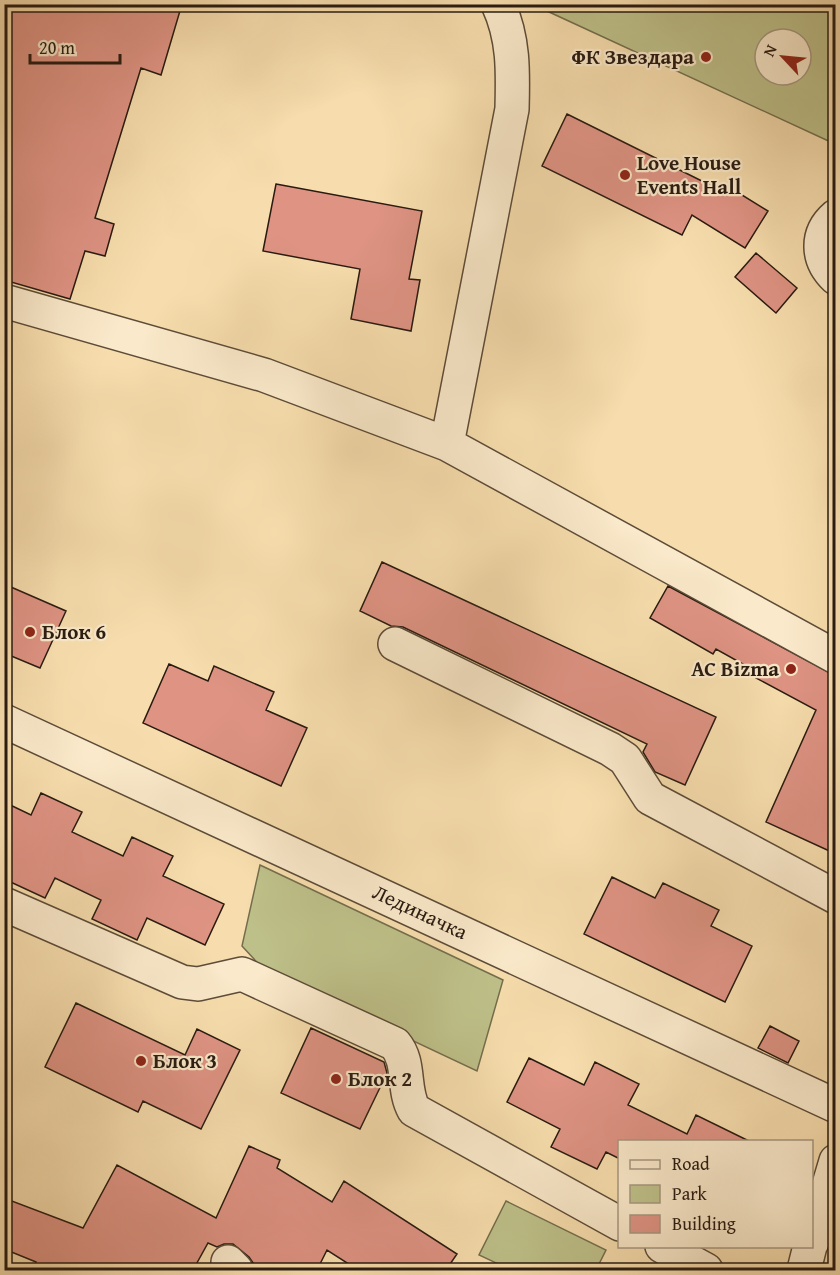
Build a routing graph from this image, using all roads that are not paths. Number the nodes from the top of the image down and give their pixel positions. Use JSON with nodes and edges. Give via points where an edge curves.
{"nodes":[{"id":1,"x":498,"y":4,"type":"edge"},
{"id":2,"x":836,"y":216,"type":"edge"},
{"id":3,"x":836,"y":278,"type":"edge"},
{"id":4,"x":4,"y":301,"type":"edge"},
{"id":5,"x":447,"y":444,"type":"junction"},
{"id":6,"x":395,"y":644,"type":"dead end"},
{"id":7,"x":836,"y":657,"type":"edge"},
{"id":8,"x":4,"y":721,"type":"edge"},
{"id":9,"x":836,"y":897,"type":"edge"},
{"id":10,"x":4,"y":904,"type":"edge"},
{"id":11,"x":836,"y":1106,"type":"edge"},
{"id":12,"x":836,"y":1161,"type":"edge"},
{"id":13,"x":618,"y":1223,"type":"edge"},
{"id":14,"x":818,"y":1238,"type":"edge"},
{"id":15,"x":666,"y":1248,"type":"edge"},
{"id":16,"x":706,"y":1270,"type":"edge"},
{"id":17,"x":804,"y":1270,"type":"edge"}],
"edges":[{"from":1,"to":5,"type":"street","via":[[508,26],[512,55],[512,109]]},
{"from":2,"to":3,"type":"street","via":[[825,227],[820,249],[824,266]]},
{"from":4,"to":5,"type":"street","via":[[264,375]]},
{"from":5,"to":7,"type":"street"},
{"from":6,"to":9,"type":"street","via":[[610,749],[625,759],[650,798]]},
{"from":8,"to":11,"type":"street","name":"Лединачка"},
{"from":10,"to":13,"type":"street","via":[[182,982],[198,984],[242,974],[395,1044],[405,1062],[409,1101],[414,1110]]},
{"from":12,"to":14,"type":"street"},
{"from":14,"to":17,"type":"street"},
{"from":15,"to":16,"type":"street"}]}
